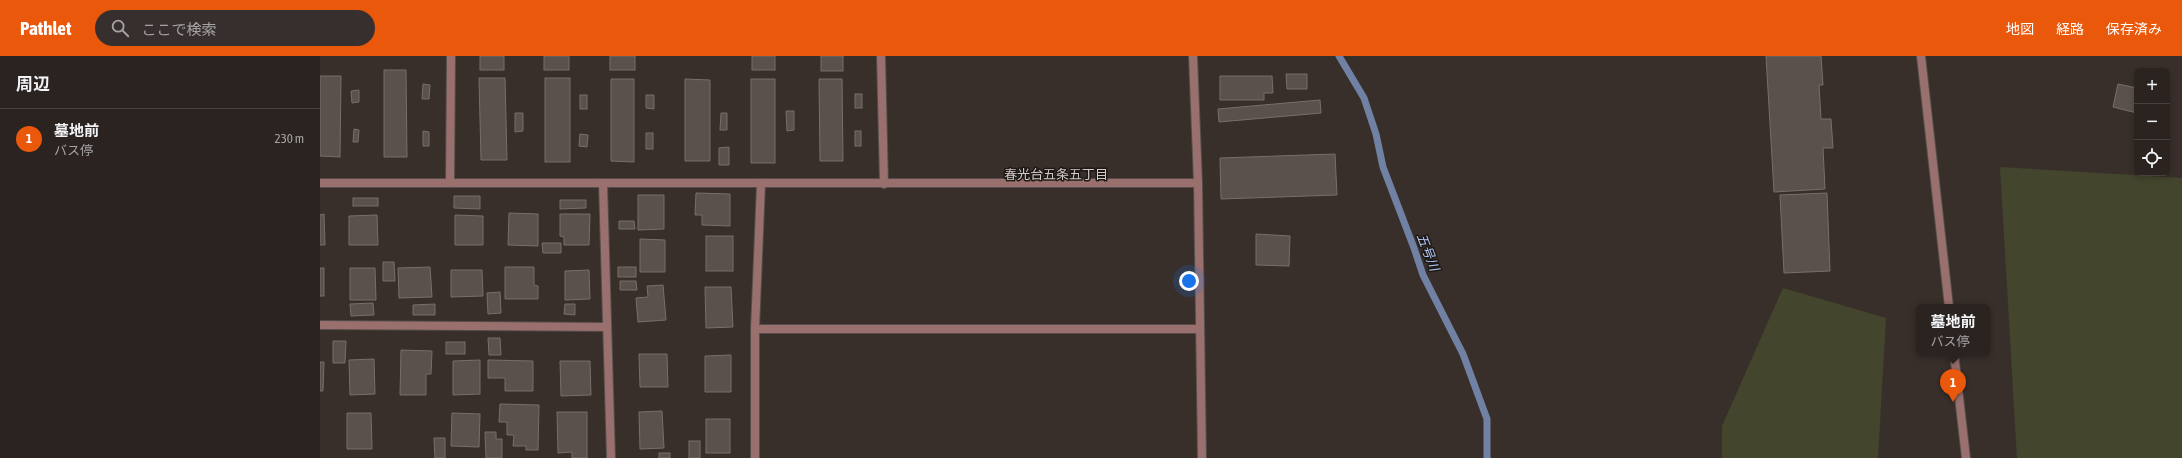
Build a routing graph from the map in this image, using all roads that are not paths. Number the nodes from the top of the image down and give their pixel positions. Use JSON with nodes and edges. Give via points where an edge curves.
{"nodes":[{"id":1,"x":451,"y":56,"type":"edge"},
{"id":2,"x":881,"y":56,"type":"edge"},
{"id":3,"x":1193,"y":56,"type":"edge"},
{"id":4,"x":1921,"y":56,"type":"edge"},
{"id":5,"x":320,"y":183,"type":"edge"},
{"id":6,"x":450,"y":183,"type":"junction"},
{"id":7,"x":603,"y":183,"type":"junction"},
{"id":8,"x":1198,"y":183,"type":"junction"},
{"id":9,"x":761,"y":184,"type":"junction"},
{"id":10,"x":884,"y":184,"type":"junction"},
{"id":11,"x":1949,"y":304,"type":"edge"},
{"id":12,"x":320,"y":326,"type":"edge"},
{"id":13,"x":607,"y":327,"type":"junction"},
{"id":14,"x":756,"y":329,"type":"junction"},
{"id":15,"x":1200,"y":329,"type":"junction"},
{"id":16,"x":1954,"y":356,"type":"edge"},
{"id":17,"x":611,"y":458,"type":"edge"},
{"id":18,"x":755,"y":458,"type":"edge"},
{"id":19,"x":1202,"y":458,"type":"edge"},
{"id":20,"x":1966,"y":458,"type":"edge"}],
"edges":[{"from":1,"to":6,"type":"street"},
{"from":2,"to":10,"type":"street"},
{"from":3,"to":8,"type":"street"},
{"from":4,"to":11,"type":"street"},
{"from":5,"to":6,"type":"street"},
{"from":6,"to":7,"type":"street"},
{"from":7,"to":9,"type":"street"},
{"from":7,"to":13,"type":"street"},
{"from":8,"to":10,"type":"street"},
{"from":8,"to":15,"type":"street"},
{"from":9,"to":10,"type":"street"},
{"from":9,"to":14,"type":"street"},
{"from":12,"to":13,"type":"street"},
{"from":13,"to":17,"type":"street"},
{"from":14,"to":15,"type":"street"},
{"from":14,"to":18,"type":"street"},
{"from":15,"to":19,"type":"street"},
{"from":16,"to":20,"type":"street"}]}
